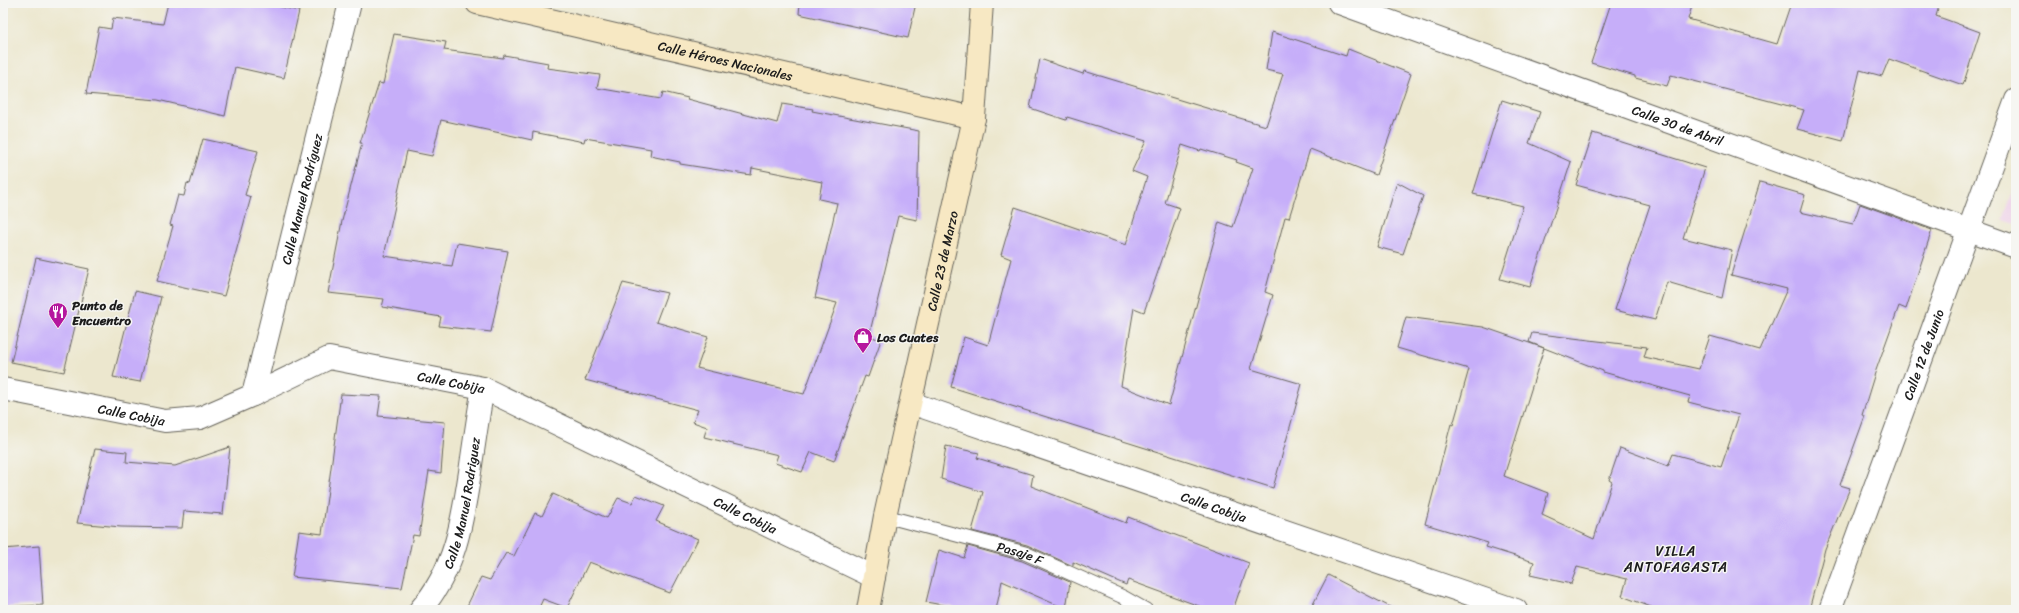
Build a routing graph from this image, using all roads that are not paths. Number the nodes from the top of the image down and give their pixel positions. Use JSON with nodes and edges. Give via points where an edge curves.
{"nodes":[{"id":1,"x":350,"y":3,"type":"edge"},
{"id":2,"x":477,"y":3,"type":"edge"},
{"id":3,"x":982,"y":3,"type":"edge"},
{"id":4,"x":1339,"y":3,"type":"edge"},
{"id":5,"x":2016,"y":100,"type":"edge"},
{"id":6,"x":974,"y":118,"type":"junction"},
{"id":7,"x":1968,"y":231,"type":"junction"},
{"id":8,"x":2016,"y":247,"type":"edge"},
{"id":9,"x":483,"y":388,"type":"junction"},
{"id":10,"x":3,"y":389,"type":"edge"},
{"id":11,"x":253,"y":395,"type":"junction"},
{"id":12,"x":911,"y":403,"type":"junction"},
{"id":13,"x":885,"y":516,"type":"junction"},
{"id":14,"x":874,"y":576,"type":"junction"},
{"id":15,"x":420,"y":610,"type":"edge"},
{"id":16,"x":868,"y":610,"type":"edge"},
{"id":17,"x":1146,"y":610,"type":"edge"},
{"id":18,"x":1516,"y":610,"type":"edge"},
{"id":19,"x":1830,"y":610,"type":"edge"}],
"edges":[{"from":1,"to":11,"type":"street","name":"Calle Manuel Rodríguez"},
{"from":2,"to":6,"type":"street","name":"Calle Héroes Nacionales"},
{"from":3,"to":6,"type":"street","name":"Calle 23 de Marzo"},
{"from":4,"to":7,"type":"street","name":"Calle 30 de Abril"},
{"from":5,"to":7,"type":"street","name":"Calle 12 de Junio"},
{"from":6,"to":12,"type":"street","name":"Calle 23 de Marzo"},
{"from":7,"to":8,"type":"street","name":"Calle 30 de Abril"},
{"from":7,"to":19,"type":"street","name":"Calle 12 de Junio"},
{"from":9,"to":11,"type":"street","name":"Calle Cobija","via":[[329,358]]},
{"from":9,"to":14,"type":"street","name":"Calle Cobija"},
{"from":9,"to":15,"type":"street","name":"Calle Manuel Rodriguez","via":[[461,528],[447,570]]},
{"from":10,"to":11,"type":"street","name":"Calle Cobija","via":[[165,421],[200,418]]},
{"from":12,"to":13,"type":"street","name":"Calle 23 de Marzo"},
{"from":12,"to":18,"type":"street","name":"Calle Cobija"},
{"from":13,"to":14,"type":"street","name":"Calle 23 de Marzo"},
{"from":13,"to":17,"type":"lane","name":"Pasaje F","via":[[1025,553]]},
{"from":14,"to":16,"type":"street","name":"Calle 23 de Marzo"}]}
